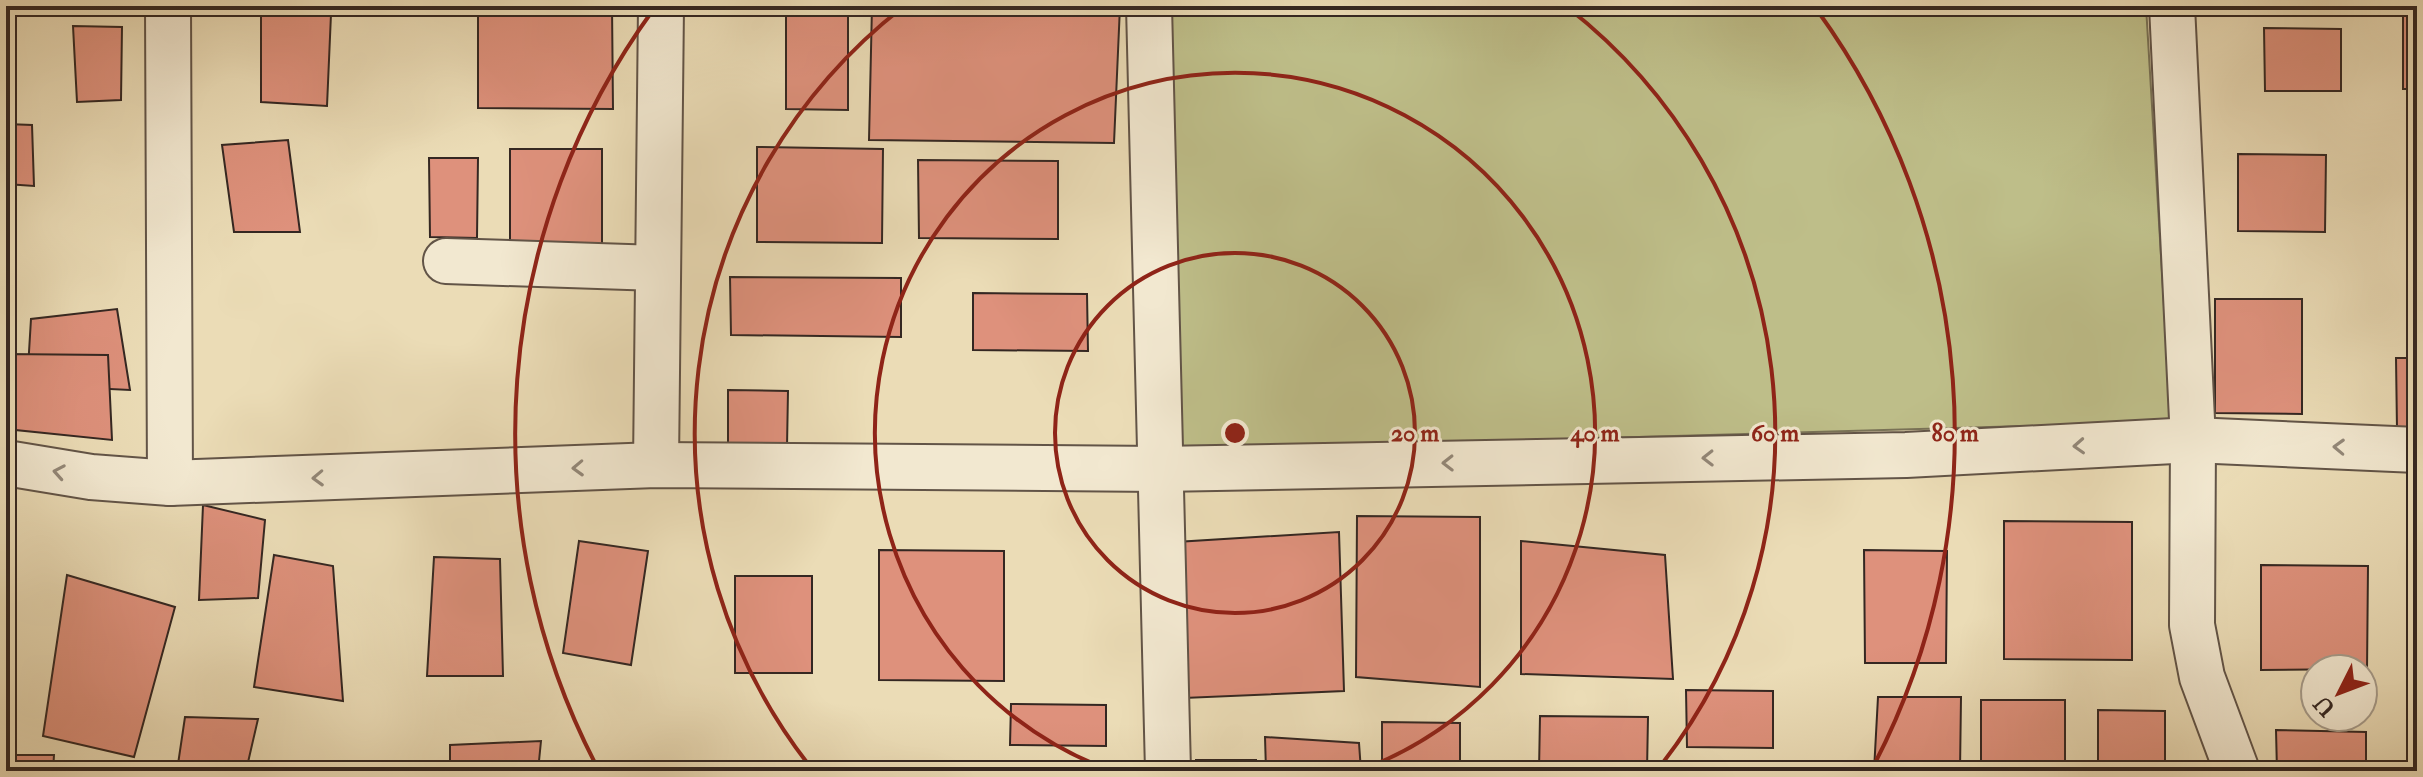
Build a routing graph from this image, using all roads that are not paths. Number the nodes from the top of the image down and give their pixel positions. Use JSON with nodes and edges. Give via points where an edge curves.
{"nodes":[{"id":1,"x":168,"y":6,"type":"edge"},
{"id":2,"x":661,"y":6,"type":"edge"},
{"id":3,"x":1149,"y":6,"type":"edge"},
{"id":4,"x":2172,"y":6,"type":"edge"},
{"id":5,"x":446,"y":261,"type":"dead end"},
{"id":6,"x":658,"y":268,"type":"junction"},
{"id":7,"x":2193,"y":440,"type":"junction"},
{"id":8,"x":2417,"y":450,"type":"edge"},
{"id":9,"x":6,"y":463,"type":"edge"},
{"id":10,"x":656,"y":465,"type":"junction"},
{"id":11,"x":1160,"y":469,"type":"junction"},
{"id":12,"x":170,"y":483,"type":"junction"},
{"id":13,"x":1168,"y":771,"type":"edge"},
{"id":14,"x":2237,"y":771,"type":"edge"}],
"edges":[{"from":1,"to":12,"type":"street"},
{"from":2,"to":6,"type":"street"},
{"from":3,"to":11,"type":"street"},
{"from":4,"to":7,"type":"street"},
{"from":5,"to":6,"type":"street"},
{"from":6,"to":10,"type":"street"},
{"from":8,"to":7,"type":"street","one_way":true},
{"from":7,"to":11,"type":"street","one_way":true,"via":[[1906,455]]},
{"from":7,"to":14,"type":"street","via":[[2192,625],[2202,677]]},
{"from":12,"to":9,"type":"street","one_way":true},
{"from":10,"to":11,"type":"street"},
{"from":10,"to":12,"type":"street","one_way":true},
{"from":11,"to":13,"type":"street"}]}
